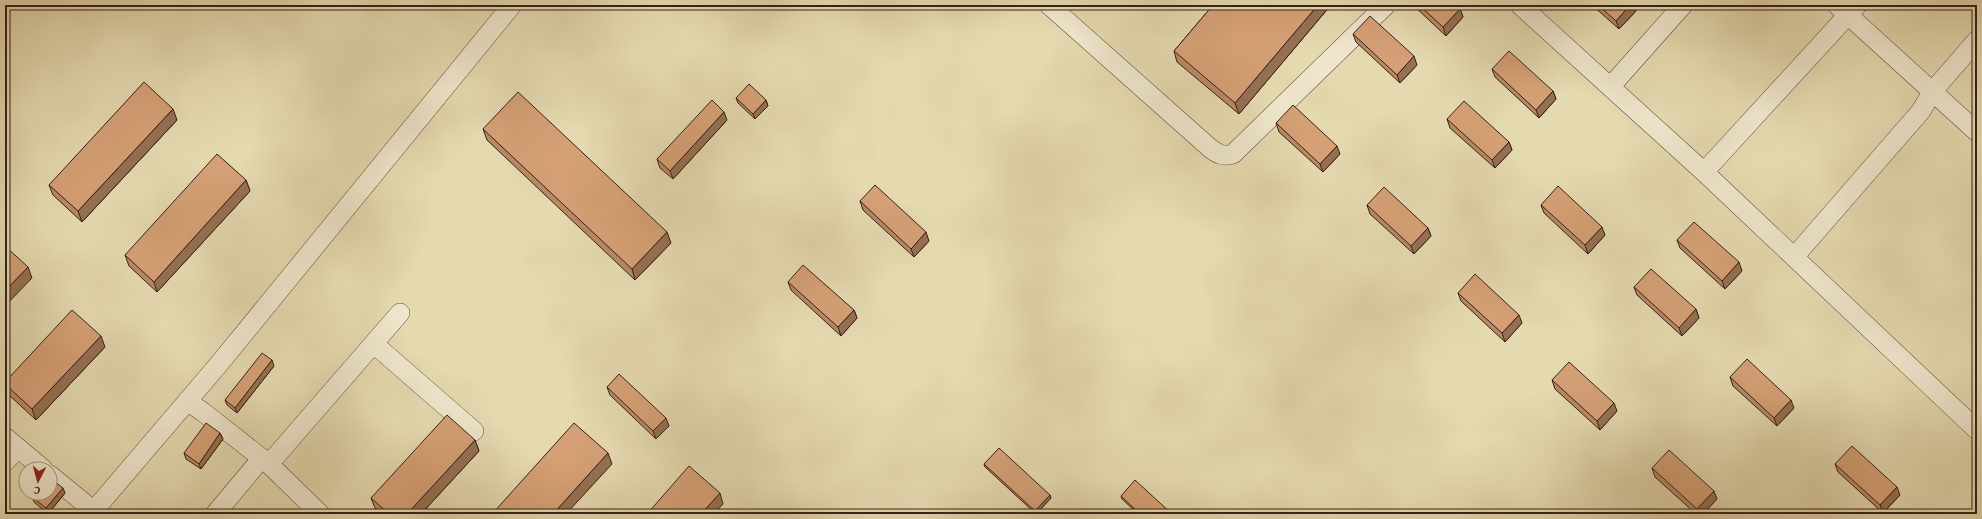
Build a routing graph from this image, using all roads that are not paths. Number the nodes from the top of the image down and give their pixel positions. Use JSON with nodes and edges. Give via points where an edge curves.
{"nodes":[{"id":1,"x":512,"y":5,"type":"edge"},
{"id":2,"x":1049,"y":5,"type":"edge"},
{"id":3,"x":1386,"y":5,"type":"edge"},
{"id":4,"x":1520,"y":5,"type":"edge"},
{"id":5,"x":1683,"y":5,"type":"edge"},
{"id":6,"x":1847,"y":8,"type":"edge"},
{"id":7,"x":1977,"y":40,"type":"edge"},
{"id":8,"x":1610,"y":87,"type":"junction"},
{"id":9,"x":1932,"y":92,"type":"junction"},
{"id":10,"x":1977,"y":132,"type":"edge"},
{"id":11,"x":1704,"y":172,"type":"junction"},
{"id":12,"x":1794,"y":257,"type":"junction"},
{"id":13,"x":400,"y":313,"type":"dead end"},
{"id":14,"x":374,"y":344,"type":"junction"},
{"id":15,"x":187,"y":401,"type":"junction"},
{"id":16,"x":1977,"y":430,"type":"edge"},
{"id":17,"x":474,"y":431,"type":"dead end"},
{"id":18,"x":9,"y":449,"type":"edge"},
{"id":19,"x":29,"y":461,"type":"edge"},
{"id":20,"x":265,"y":461,"type":"junction"},
{"id":21,"x":58,"y":481,"type":"edge"},
{"id":22,"x":92,"y":512,"type":"edge"},
{"id":23,"x":215,"y":514,"type":"edge"},
{"id":24,"x":320,"y":514,"type":"edge"}],
"edges":[{"from":1,"to":15,"type":"street"},
{"from":2,"to":3,"type":"street","via":[[1211,149],[1227,156],[1233,154]]},
{"from":4,"to":8,"type":"street"},
{"from":5,"to":8,"type":"street"},
{"from":6,"to":9,"type":"street"},
{"from":6,"to":11,"type":"street"},
{"from":7,"to":9,"type":"street"},
{"from":8,"to":11,"type":"street"},
{"from":9,"to":10,"type":"street"},
{"from":9,"to":12,"type":"street","via":[[1921,110]]},
{"from":11,"to":12,"type":"street"},
{"from":12,"to":16,"type":"street"},
{"from":13,"to":14,"type":"street"},
{"from":14,"to":17,"type":"street"},
{"from":14,"to":20,"type":"street"},
{"from":15,"to":20,"type":"street"},
{"from":15,"to":22,"type":"street"},
{"from":18,"to":19,"type":"street"},
{"from":20,"to":23,"type":"street"},
{"from":20,"to":24,"type":"street"},
{"from":21,"to":22,"type":"street"}]}
